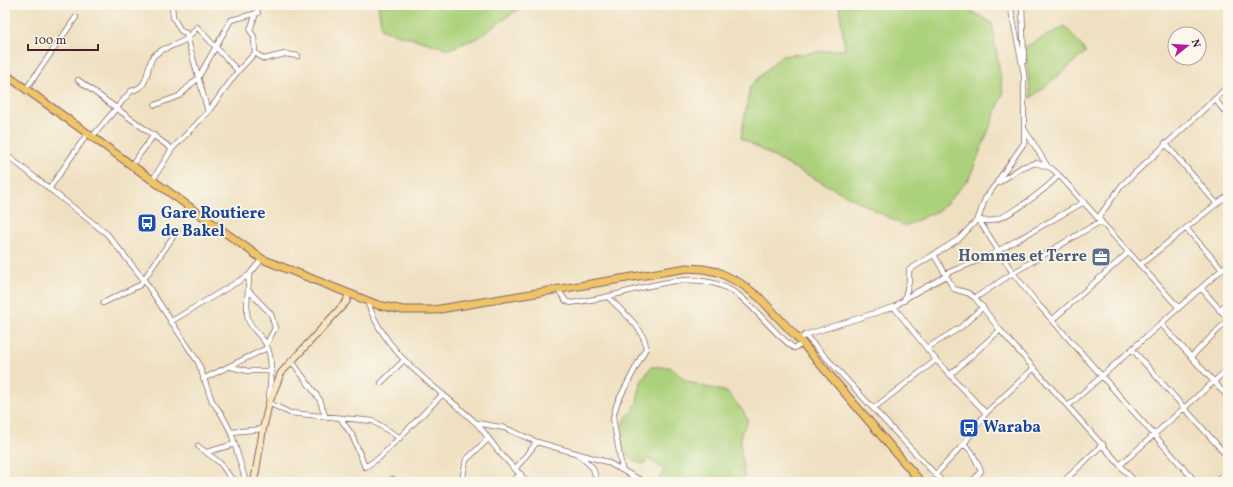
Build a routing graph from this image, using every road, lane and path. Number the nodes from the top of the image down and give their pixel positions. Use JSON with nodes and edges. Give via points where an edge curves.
{"nodes":[{"id":1,"x":172,"y":5,"type":"edge"},
{"id":2,"x":259,"y":5,"type":"edge"},
{"id":3,"x":1010,"y":5,"type":"edge"},
{"id":4,"x":1022,"y":5,"type":"edge"},
{"id":5,"x":258,"y":12,"type":"junction"},
{"id":6,"x":76,"y":17,"type":"dead end"},
{"id":7,"x":187,"y":39,"type":"junction"},
{"id":8,"x":216,"y":48,"type":"junction"},
{"id":9,"x":255,"y":53,"type":"junction"},
{"id":10,"x":298,"y":56,"type":"dead end"},
{"id":11,"x":238,"y":71,"type":"junction"},
{"id":12,"x":5,"y":74,"type":"edge"},
{"id":13,"x":1024,"y":74,"type":"junction"},
{"id":14,"x":198,"y":78,"type":"junction"},
{"id":15,"x":78,"y":80,"type":"dead end"},
{"id":16,"x":1228,"y":86,"type":"edge"},
{"id":17,"x":26,"y":89,"type":"junction"},
{"id":18,"x":1214,"y":99,"type":"junction"},
{"id":19,"x":154,"y":105,"type":"dead end"},
{"id":20,"x":117,"y":108,"type":"junction"},
{"id":21,"x":208,"y":112,"type":"junction"},
{"id":22,"x":1228,"y":116,"type":"edge"},
{"id":23,"x":1024,"y":128,"type":"junction"},
{"id":24,"x":90,"y":135,"type":"junction"},
{"id":25,"x":154,"y":135,"type":"junction"},
{"id":26,"x":1166,"y":143,"type":"junction"},
{"id":27,"x":172,"y":149,"type":"junction"},
{"id":28,"x":9,"y":157,"type":"dead end"},
{"id":29,"x":132,"y":166,"type":"junction"},
{"id":30,"x":1048,"y":167,"type":"junction"},
{"id":31,"x":1060,"y":175,"type":"junction"},
{"id":32,"x":152,"y":180,"type":"junction"},
{"id":33,"x":995,"y":185,"type":"junction"},
{"id":34,"x":49,"y":189,"type":"junction"},
{"id":35,"x":1228,"y":195,"type":"edge"},
{"id":36,"x":1084,"y":202,"type":"junction"},
{"id":37,"x":1216,"y":204,"type":"junction"},
{"id":38,"x":978,"y":219,"type":"junction"},
{"id":39,"x":1099,"y":220,"type":"junction"},
{"id":40,"x":1186,"y":228,"type":"junction"},
{"id":41,"x":177,"y":231,"type":"dead end"},
{"id":42,"x":998,"y":251,"type":"junction"},
{"id":43,"x":1128,"y":253,"type":"junction"},
{"id":44,"x":934,"y":255,"type":"junction"},
{"id":45,"x":262,"y":259,"type":"junction"},
{"id":46,"x":1228,"y":264,"type":"edge"},
{"id":47,"x":1140,"y":265,"type":"junction"},
{"id":48,"x":1222,"y":269,"type":"junction"},
{"id":49,"x":1013,"y":273,"type":"junction"},
{"id":50,"x":249,"y":275,"type":"junction"},
{"id":51,"x":946,"y":275,"type":"junction"},
{"id":52,"x":144,"y":280,"type":"junction"},
{"id":53,"x":557,"y":288,"type":"junction"},
{"id":54,"x":1201,"y":288,"type":"junction"},
{"id":55,"x":249,"y":291,"type":"junction"},
{"id":56,"x":348,"y":293,"type":"junction"},
{"id":57,"x":608,"y":297,"type":"junction"},
{"id":58,"x":975,"y":298,"type":"junction"},
{"id":59,"x":367,"y":301,"type":"junction"},
{"id":60,"x":904,"y":301,"type":"junction"},
{"id":61,"x":1228,"y":302,"type":"edge"},
{"id":62,"x":103,"y":303,"type":"dead end"},
{"id":63,"x":894,"y":307,"type":"junction"},
{"id":64,"x":983,"y":307,"type":"junction"},
{"id":65,"x":1179,"y":308,"type":"junction"},
{"id":66,"x":1219,"y":310,"type":"junction"},
{"id":67,"x":1052,"y":320,"type":"junction"},
{"id":68,"x":1228,"y":320,"type":"edge"},
{"id":69,"x":170,"y":322,"type":"junction"},
{"id":70,"x":1161,"y":324,"type":"junction"},
{"id":71,"x":1000,"y":330,"type":"junction"},
{"id":72,"x":802,"y":340,"type":"junction"},
{"id":73,"x":266,"y":346,"type":"junction"},
{"id":74,"x":927,"y":348,"type":"junction"},
{"id":75,"x":1132,"y":348,"type":"junction"},
{"id":76,"x":1191,"y":357,"type":"junction"},
{"id":77,"x":291,"y":360,"type":"junction"},
{"id":78,"x":936,"y":360,"type":"junction"},
{"id":79,"x":403,"y":361,"type":"junction"},
{"id":80,"x":231,"y":367,"type":"junction"},
{"id":81,"x":1034,"y":368,"type":"junction"},
{"id":82,"x":1228,"y":368,"type":"edge"},
{"id":83,"x":272,"y":371,"type":"junction"},
{"id":84,"x":950,"y":375,"type":"junction"},
{"id":85,"x":1102,"y":376,"type":"junction"},
{"id":86,"x":203,"y":379,"type":"junction"},
{"id":87,"x":1213,"y":381,"type":"junction"},
{"id":88,"x":381,"y":383,"type":"dead end"},
{"id":89,"x":443,"y":394,"type":"junction"},
{"id":90,"x":1228,"y":397,"type":"edge"},
{"id":91,"x":270,"y":403,"type":"junction"},
{"id":92,"x":1068,"y":406,"type":"junction"},
{"id":93,"x":1184,"y":407,"type":"junction"},
{"id":94,"x":874,"y":408,"type":"junction"},
{"id":95,"x":986,"y":413,"type":"junction"},
{"id":96,"x":325,"y":416,"type":"junction"},
{"id":97,"x":340,"y":418,"type":"junction"},
{"id":98,"x":477,"y":423,"type":"junction"},
{"id":99,"x":263,"y":429,"type":"junction"},
{"id":100,"x":231,"y":432,"type":"junction"},
{"id":101,"x":1153,"y":434,"type":"junction"},
{"id":102,"x":400,"y":438,"type":"junction"},
{"id":103,"x":488,"y":439,"type":"junction"},
{"id":104,"x":537,"y":442,"type":"junction"},
{"id":105,"x":235,"y":444,"type":"junction"},
{"id":106,"x":964,"y":444,"type":"junction"},
{"id":107,"x":1102,"y":444,"type":"junction"},
{"id":108,"x":198,"y":446,"type":"dead end"},
{"id":109,"x":207,"y":452,"type":"junction"},
{"id":110,"x":577,"y":453,"type":"junction"},
{"id":111,"x":1228,"y":456,"type":"edge"},
{"id":112,"x":1120,"y":465,"type":"junction"},
{"id":113,"x":516,"y":468,"type":"junction"},
{"id":114,"x":622,"y":469,"type":"junction"},
{"id":115,"x":1228,"y":470,"type":"edge"},
{"id":116,"x":521,"y":474,"type":"junction"},
{"id":117,"x":935,"y":475,"type":"junction"},
{"id":118,"x":393,"y":479,"type":"dead end"},
{"id":119,"x":918,"y":481,"type":"edge"},
{"id":120,"x":240,"y":482,"type":"edge"},
{"id":121,"x":246,"y":482,"type":"edge"},
{"id":122,"x":254,"y":482,"type":"edge"},
{"id":123,"x":387,"y":482,"type":"edge"},
{"id":124,"x":466,"y":482,"type":"edge"},
{"id":125,"x":512,"y":482,"type":"edge"},
{"id":126,"x":527,"y":482,"type":"edge"},
{"id":127,"x":594,"y":482,"type":"edge"},
{"id":128,"x":644,"y":482,"type":"edge"},
{"id":129,"x":942,"y":482,"type":"edge"},
{"id":130,"x":972,"y":482,"type":"edge"},
{"id":131,"x":1063,"y":482,"type":"edge"},
{"id":132,"x":1135,"y":482,"type":"edge"},
{"id":133,"x":1196,"y":482,"type":"edge"},
{"id":134,"x":1215,"y":482,"type":"edge"}],
"edges":[{"from":1,"to":7,"type":"street","via":[[173,17],[181,31],[186,32]]},
{"from":2,"to":5,"type":"street"},
{"from":3,"to":13,"type":"street"},
{"from":4,"to":13,"type":"street"},
{"from":5,"to":8,"type":"street","via":[[231,20]]},
{"from":5,"to":9,"type":"street","via":[[250,30],[254,37]]},
{"from":6,"to":17,"type":"street"},
{"from":7,"to":8,"type":"street","via":[[196,27]]},
{"from":7,"to":14,"type":"street"},
{"from":7,"to":20,"type":"street","via":[[154,56],[147,69],[144,84],[139,89],[131,91]]},
{"from":8,"to":11,"type":"street"},
{"from":8,"to":14,"type":"street"},
{"from":9,"to":10,"type":"street","via":[[264,59],[285,54]]},
{"from":9,"to":11,"type":"street"},
{"from":11,"to":21,"type":"street"},
{"from":12,"to":17,"type":"main road"},
{"from":13,"to":23,"type":"street"},
{"from":14,"to":19,"type":"street","via":[[179,96]]},
{"from":14,"to":21,"type":"street"},
{"from":15,"to":20,"type":"street"},
{"from":16,"to":18,"type":"street"},
{"from":17,"to":24,"type":"main road"},
{"from":18,"to":22,"type":"street"},
{"from":18,"to":26,"type":"street"},
{"from":20,"to":24,"type":"street"},
{"from":20,"to":25,"type":"street"},
{"from":21,"to":27,"type":"street"},
{"from":23,"to":30,"type":"street"},
{"from":23,"to":33,"type":"street","via":[[1024,143]]},
{"from":24,"to":29,"type":"main road"},
{"from":24,"to":34,"type":"street"},
{"from":25,"to":27,"type":"street"},
{"from":25,"to":29,"type":"street"},
{"from":26,"to":37,"type":"street"},
{"from":26,"to":39,"type":"street","via":[[1122,185]]},
{"from":27,"to":32,"type":"street"},
{"from":28,"to":34,"type":"street"},
{"from":29,"to":32,"type":"main road"},
{"from":30,"to":31,"type":"street"},
{"from":30,"to":33,"type":"street","via":[[1036,163],[1022,167]]},
{"from":31,"to":36,"type":"street"},
{"from":31,"to":38,"type":"street","via":[[1042,192],[1020,207],[987,221]]},
{"from":32,"to":45,"type":"main road"},
{"from":33,"to":38,"type":"street","via":[[985,199]]},
{"from":34,"to":52,"type":"street","via":[[107,234]]},
{"from":35,"to":37,"type":"street"},
{"from":36,"to":39,"type":"street"},
{"from":36,"to":42,"type":"street"},
{"from":37,"to":40,"type":"street"},
{"from":38,"to":42,"type":"street"},
{"from":38,"to":44,"type":"street","via":[[959,239]]},
{"from":39,"to":43,"type":"street"},
{"from":39,"to":49,"type":"street"},
{"from":40,"to":47,"type":"street"},
{"from":40,"to":48,"type":"street"},
{"from":41,"to":52,"type":"street"},
{"from":42,"to":49,"type":"street"},
{"from":42,"to":51,"type":"street"},
{"from":43,"to":47,"type":"street"},
{"from":43,"to":67,"type":"street"},
{"from":44,"to":51,"type":"street"},
{"from":44,"to":60,"type":"street","via":[[909,270]]},
{"from":45,"to":50,"type":"street"},
{"from":45,"to":56,"type":"main road"},
{"from":46,"to":48,"type":"street"},
{"from":47,"to":65,"type":"street"},
{"from":48,"to":54,"type":"street"},
{"from":49,"to":58,"type":"street"},
{"from":49,"to":67,"type":"street"},
{"from":50,"to":55,"type":"street"},
{"from":50,"to":69,"type":"street"},
{"from":51,"to":58,"type":"street","via":[[954,289]]},
{"from":51,"to":60,"type":"street"},
{"from":52,"to":62,"type":"street","via":[[140,285]]},
{"from":52,"to":69,"type":"street"},
{"from":53,"to":57,"type":"street","via":[[566,301],[572,303]]},
{"from":53,"to":59,"type":"main road","via":[[434,310],[391,308]]},
{"from":53,"to":72,"type":"main road","via":[[662,271],[703,268],[730,277],[753,291]]},
{"from":54,"to":65,"type":"street"},
{"from":54,"to":66,"type":"street"},
{"from":55,"to":73,"type":"street","via":[[247,317]]},
{"from":55,"to":73,"type":"street","via":[[271,314],[275,328]]},
{"from":56,"to":59,"type":"main road"},
{"from":56,"to":77,"type":"street","via":[[347,301]]},
{"from":57,"to":72,"type":"street","via":[[657,284],[691,279],[714,283],[736,294],[794,348]]},
{"from":57,"to":114,"type":"street","via":[[640,332],[646,348],[617,404],[613,418]]},
{"from":58,"to":64,"type":"street"},
{"from":59,"to":79,"type":"street","via":[[374,320]]},
{"from":60,"to":63,"type":"street"},
{"from":61,"to":66,"type":"street"},
{"from":63,"to":72,"type":"street"},
{"from":63,"to":74,"type":"street"},
{"from":64,"to":71,"type":"street"},
{"from":64,"to":74,"type":"street","via":[[960,327]]},
{"from":65,"to":70,"type":"street"},
{"from":66,"to":68,"type":"street"},
{"from":67,"to":85,"type":"street"},
{"from":68,"to":76,"type":"street"},
{"from":69,"to":86,"type":"street","via":[[198,362]]},
{"from":70,"to":75,"type":"street"},
{"from":70,"to":76,"type":"street"},
{"from":71,"to":81,"type":"street"},
{"from":71,"to":84,"type":"street"},
{"from":72,"to":94,"type":"street"},
{"from":72,"to":119,"type":"main road"},
{"from":73,"to":80,"type":"street"},
{"from":73,"to":83,"type":"street"},
{"from":74,"to":78,"type":"street"},
{"from":75,"to":85,"type":"street"},
{"from":75,"to":93,"type":"street"},
{"from":76,"to":87,"type":"street"},
{"from":77,"to":91,"type":"street","via":[[281,373]]},
{"from":77,"to":96,"type":"street","via":[[320,400]]},
{"from":78,"to":84,"type":"street"},
{"from":78,"to":94,"type":"street"},
{"from":79,"to":88,"type":"street"},
{"from":79,"to":89,"type":"street"},
{"from":80,"to":83,"type":"street","via":[[236,370]]},
{"from":80,"to":86,"type":"street"},
{"from":81,"to":92,"type":"street"},
{"from":81,"to":95,"type":"street"},
{"from":82,"to":87,"type":"street"},
{"from":83,"to":91,"type":"street","via":[[269,385]]},
{"from":84,"to":95,"type":"street"},
{"from":85,"to":92,"type":"street"},
{"from":85,"to":101,"type":"street"},
{"from":86,"to":100,"type":"street","via":[[212,402]]},
{"from":87,"to":90,"type":"street"},
{"from":87,"to":93,"type":"street"},
{"from":89,"to":98,"type":"street"},
{"from":89,"to":102,"type":"street"},
{"from":91,"to":96,"type":"street","via":[[290,414]]},
{"from":91,"to":99,"type":"street"},
{"from":92,"to":107,"type":"street"},
{"from":93,"to":101,"type":"street"},
{"from":93,"to":111,"type":"street"},
{"from":94,"to":117,"type":"street"},
{"from":95,"to":106,"type":"street"},
{"from":96,"to":97,"type":"street"},
{"from":97,"to":102,"type":"street","via":[[373,421]]},
{"from":97,"to":102,"type":"street","via":[[352,435],[365,467],[379,458]]},
{"from":98,"to":103,"type":"street"},
{"from":98,"to":104,"type":"street","via":[[505,428]]},
{"from":99,"to":100,"type":"street"},
{"from":99,"to":122,"type":"street"},
{"from":100,"to":105,"type":"street"},
{"from":101,"to":112,"type":"street"},
{"from":101,"to":133,"type":"street"},
{"from":103,"to":113,"type":"street"},
{"from":103,"to":124,"type":"street","via":[[466,460],[463,476]]},
{"from":104,"to":110,"type":"street"},
{"from":104,"to":113,"type":"street"},
{"from":105,"to":109,"type":"street"},
{"from":105,"to":121,"type":"street"},
{"from":106,"to":117,"type":"street"},
{"from":106,"to":130,"type":"street","via":[[972,452],[981,471]]},
{"from":107,"to":112,"type":"street"},
{"from":107,"to":131,"type":"street"},
{"from":108,"to":109,"type":"street"},
{"from":109,"to":120,"type":"street","via":[[220,463],[231,478]]},
{"from":110,"to":114,"type":"street"},
{"from":110,"to":127,"type":"street","via":[[593,468],[596,478]]},
{"from":112,"to":132,"type":"street"},
{"from":113,"to":116,"type":"street"},
{"from":114,"to":128,"type":"street"},
{"from":115,"to":134,"type":"street"},
{"from":116,"to":125,"type":"street"},
{"from":116,"to":126,"type":"street"},
{"from":117,"to":129,"type":"street"},
{"from":118,"to":123,"type":"street"}]}
